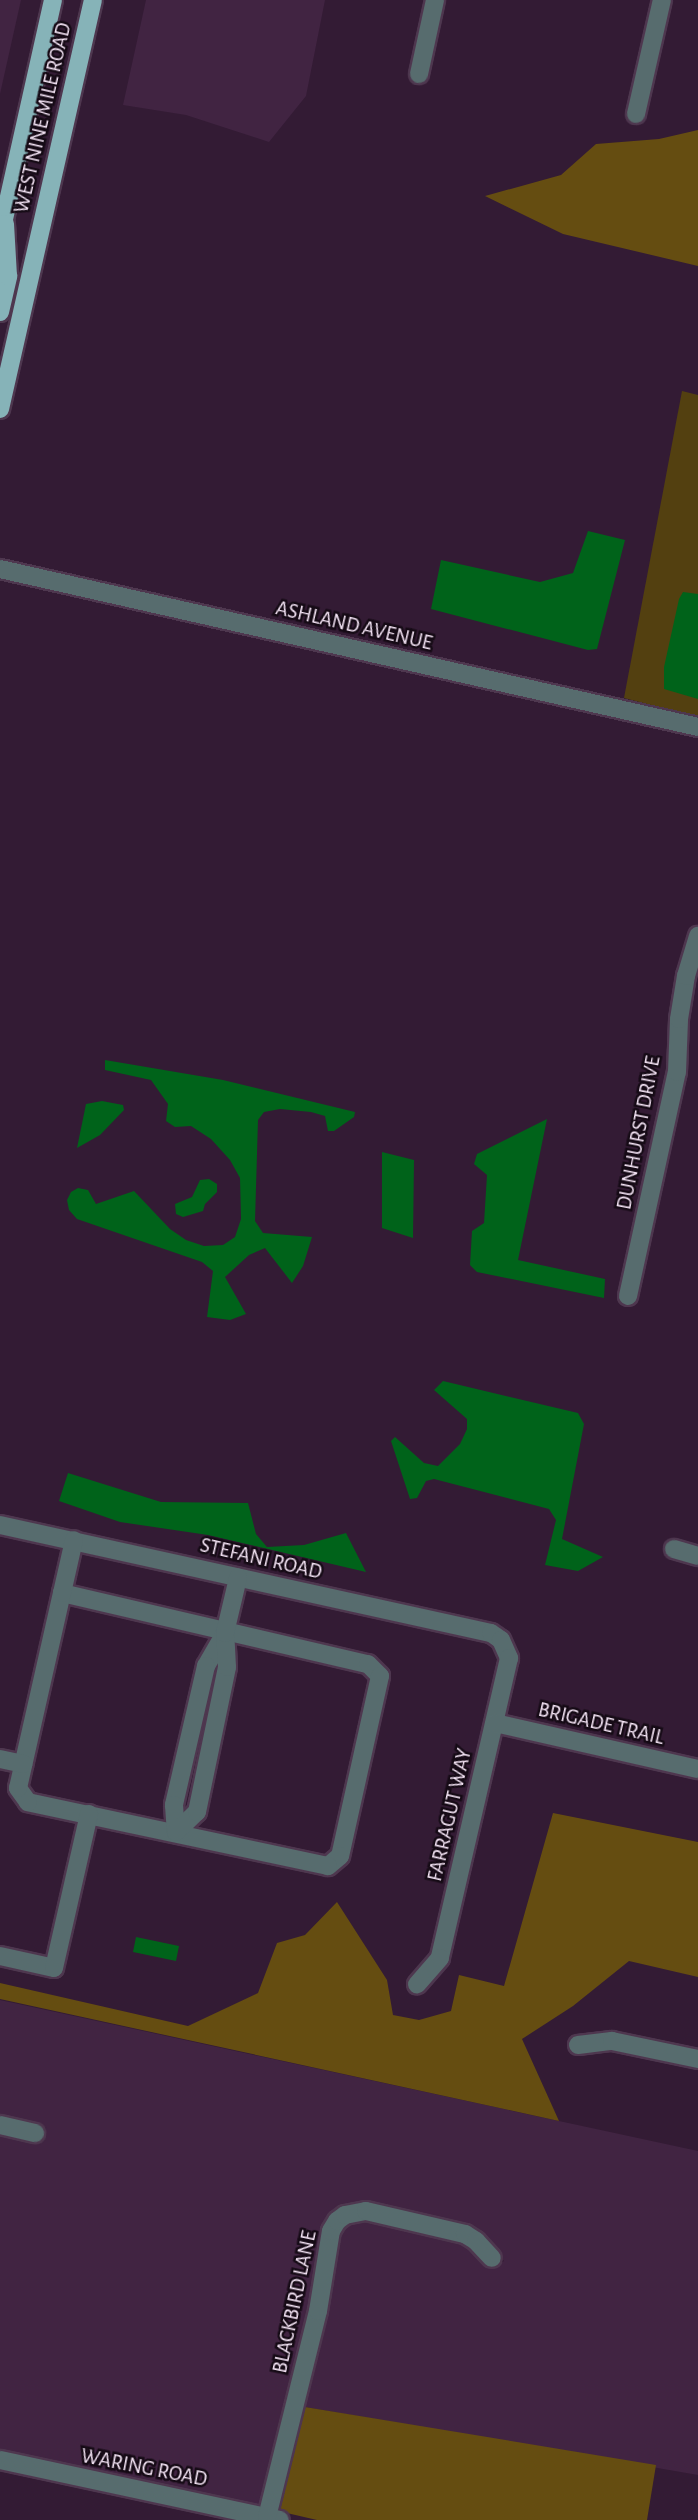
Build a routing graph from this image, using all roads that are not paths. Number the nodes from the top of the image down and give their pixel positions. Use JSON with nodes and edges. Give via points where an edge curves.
{"nodes":[{"id":1,"x":53,"y":0,"type":"edge"},
{"id":2,"x":93,"y":0,"type":"edge"},
{"id":3,"x":435,"y":0,"type":"edge"},
{"id":4,"x":662,"y":0,"type":"edge"},
{"id":5,"x":419,"y":74,"type":"dead end"},
{"id":6,"x":636,"y":114,"type":"dead end"},
{"id":7,"x":5,"y":217,"type":"junction"},
{"id":8,"x":0,"y":237,"type":"edge"},
{"id":9,"x":0,"y":312,"type":"edge"},
{"id":10,"x":0,"y":409,"type":"edge"},
{"id":11,"x":0,"y":569,"type":"edge"},
{"id":12,"x":698,"y":727,"type":"edge"},
{"id":13,"x":698,"y":936,"type":"edge"},
{"id":14,"x":628,"y":1296,"type":"dead end"},
{"id":15,"x":0,"y":1525,"type":"edge"},
{"id":16,"x":74,"y":1540,"type":"junction"},
{"id":17,"x":674,"y":1549,"type":"dead end"},
{"id":18,"x":698,"y":1556,"type":"edge"},
{"id":19,"x":238,"y":1578,"type":"junction"},
{"id":20,"x":62,"y":1593,"type":"junction"},
{"id":21,"x":225,"y":1633,"type":"junction"},
{"id":22,"x":506,"y":1649,"type":"joint"},
{"id":23,"x":495,"y":1723,"type":"junction"},
{"id":24,"x":0,"y":1759,"type":"edge"},
{"id":25,"x":23,"y":1764,"type":"junction"},
{"id":26,"x":698,"y":1769,"type":"edge"},
{"id":27,"x":89,"y":1814,"type":"junction"},
{"id":28,"x":176,"y":1832,"type":"junction"},
{"id":29,"x":0,"y":1956,"type":"edge"},
{"id":30,"x":417,"y":1984,"type":"dead end"},
{"id":31,"x":578,"y":2045,"type":"dead end"},
{"id":32,"x":698,"y":2059,"type":"edge"},
{"id":33,"x":0,"y":2125,"type":"edge"},
{"id":34,"x":35,"y":2133,"type":"dead end"},
{"id":35,"x":492,"y":2258,"type":"dead end"},
{"id":36,"x":0,"y":2460,"type":"edge"},
{"id":37,"x":274,"y":2518,"type":"edge"}],
"edges":[{"from":1,"to":7,"type":"main road","name":"WEST NINE MILE ROAD"},
{"from":2,"to":10,"type":"main road","name":"WEST NINE MILE ROAD"},
{"from":3,"to":5,"type":"street"},
{"from":4,"to":6,"type":"street"},
{"from":7,"to":8,"type":"main road","name":"WEST NINE MILE ROAD"},
{"from":7,"to":9,"type":"main road","via":[[8,276]]},
{"from":11,"to":12,"type":"street","name":"ASHLAND AVENUE"},
{"from":13,"to":14,"type":"street","name":"DUNHURST DRIVE","via":[[686,976],[671,1106]]},
{"from":15,"to":16,"type":"street","name":"STEFANI ROAD"},
{"from":16,"to":19,"type":"street","name":"STEFANI ROAD"},
{"from":16,"to":20,"type":"street"},
{"from":17,"to":18,"type":"street"},
{"from":19,"to":21,"type":"street"},
{"from":19,"to":22,"type":"street","name":"STEFANI ROAD","via":[[491,1633]]},
{"from":20,"to":21,"type":"street"},
{"from":20,"to":25,"type":"street"},
{"from":21,"to":28,"type":"street","via":[[206,1666],[174,1805]]},
{"from":21,"to":28,"type":"street","via":[[368,1664],[380,1676],[340,1856],[328,1866]]},
{"from":22,"to":23,"type":"street","name":"FARRAGUT WAY","via":[[509,1658]]},
{"from":23,"to":26,"type":"street","name":"BRIGADE TRAIL"},
{"from":23,"to":30,"type":"street","name":"FARRAGUT WAY","via":[[440,1958]]},
{"from":24,"to":25,"type":"street"},
{"from":25,"to":27,"type":"street","via":[[18,1788],[28,1802]]},
{"from":27,"to":28,"type":"street"},
{"from":27,"to":29,"type":"street","via":[[54,1968]]},
{"from":31,"to":32,"type":"street","via":[[612,2041]]},
{"from":33,"to":34,"type":"street"},
{"from":35,"to":37,"type":"street","name":"BLACKBIRD LANE","via":[[465,2234],[366,2211],[337,2221],[331,2231]]},
{"from":36,"to":37,"type":"street","name":"WARING ROAD"}]}
